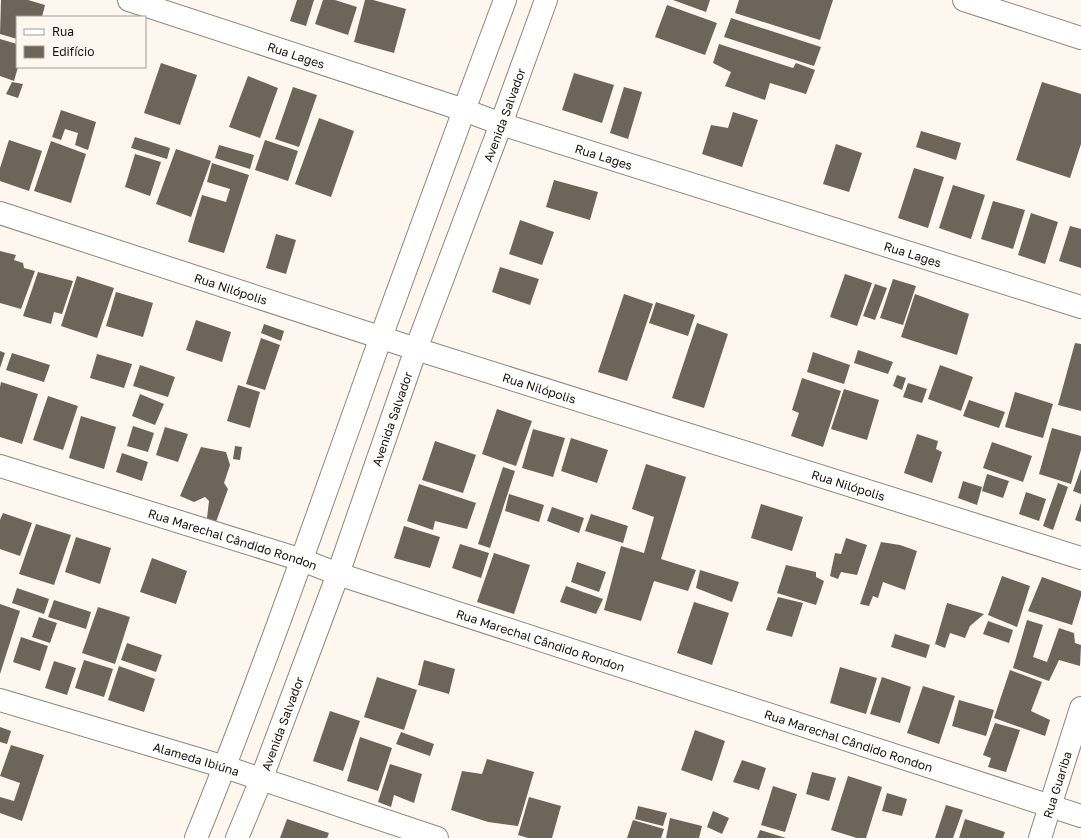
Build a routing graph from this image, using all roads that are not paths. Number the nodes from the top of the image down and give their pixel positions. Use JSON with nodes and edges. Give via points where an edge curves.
{"nodes":[{"id":1,"x":129,"y":0,"type":"edge"},
{"id":2,"x":505,"y":0,"type":"edge"},
{"id":3,"x":546,"y":0,"type":"edge"},
{"id":4,"x":964,"y":0,"type":"edge"},
{"id":5,"x":1081,"y":38,"type":"edge"},
{"id":6,"x":464,"y":110,"type":"junction"},
{"id":7,"x":501,"y":124,"type":"junction"},
{"id":8,"x":0,"y":213,"type":"edge"},
{"id":9,"x":1081,"y":307,"type":"edge"},
{"id":10,"x":381,"y":337,"type":"junction"},
{"id":11,"x":416,"y":349,"type":"junction"},
{"id":12,"x":0,"y":466,"type":"edge"},
{"id":13,"x":1081,"y":558,"type":"edge"},
{"id":14,"x":302,"y":560,"type":"junction"},
{"id":15,"x":338,"y":574,"type":"junction"},
{"id":16,"x":0,"y":700,"type":"edge"},
{"id":17,"x":1081,"y":708,"type":"edge"},
{"id":18,"x":225,"y":767,"type":"junction"},
{"id":19,"x":261,"y":780,"type":"junction"},
{"id":20,"x":1050,"y":806,"type":"junction"},
{"id":21,"x":1081,"y":816,"type":"edge"},
{"id":22,"x":196,"y":838,"type":"edge"},
{"id":23,"x":237,"y":838,"type":"edge"},
{"id":24,"x":437,"y":838,"type":"edge"},
{"id":25,"x":1040,"y":838,"type":"edge"}],
"edges":[{"from":1,"to":6,"type":"street","name":"Rua Lages"},
{"from":2,"to":6,"type":"street"},
{"from":3,"to":7,"type":"street","name":"Avenida Salvador"},
{"from":4,"to":5,"type":"street"},
{"from":6,"to":7,"type":"street","name":"Rua Lages"},
{"from":6,"to":10,"type":"street"},
{"from":7,"to":9,"type":"street","name":"Rua Lages"},
{"from":7,"to":11,"type":"street","name":"Avenida Salvador"},
{"from":8,"to":10,"type":"street","name":"Rua Nilópolis"},
{"from":10,"to":11,"type":"street","name":"Rua Nilópolis"},
{"from":10,"to":14,"type":"street"},
{"from":11,"to":13,"type":"street","name":"Rua Nilópolis"},
{"from":11,"to":15,"type":"street","name":"Avenida Salvador"},
{"from":12,"to":14,"type":"street","name":"Rua Marechal Cândido Rondon"},
{"from":14,"to":15,"type":"street","name":"Rua Marechal Cândido Rondon"},
{"from":14,"to":18,"type":"street"},
{"from":15,"to":19,"type":"street","name":"Avenida Salvador"},
{"from":15,"to":20,"type":"street","name":"Rua Marechal Cândido Rondon"},
{"from":16,"to":18,"type":"street","name":"Alameda Ibiúna"},
{"from":17,"to":20,"type":"street","name":"Rua Guariba"},
{"from":18,"to":19,"type":"street","name":"Alameda Ibiúna"},
{"from":18,"to":22,"type":"street"},
{"from":19,"to":23,"type":"street","name":"Avenida Salvador"},
{"from":19,"to":24,"type":"street","name":"Alameda Ibiúna"},
{"from":20,"to":21,"type":"street","name":"Rua Marechal Cândido Rondon"},
{"from":20,"to":25,"type":"street","name":"Rua Guariba"}]}
